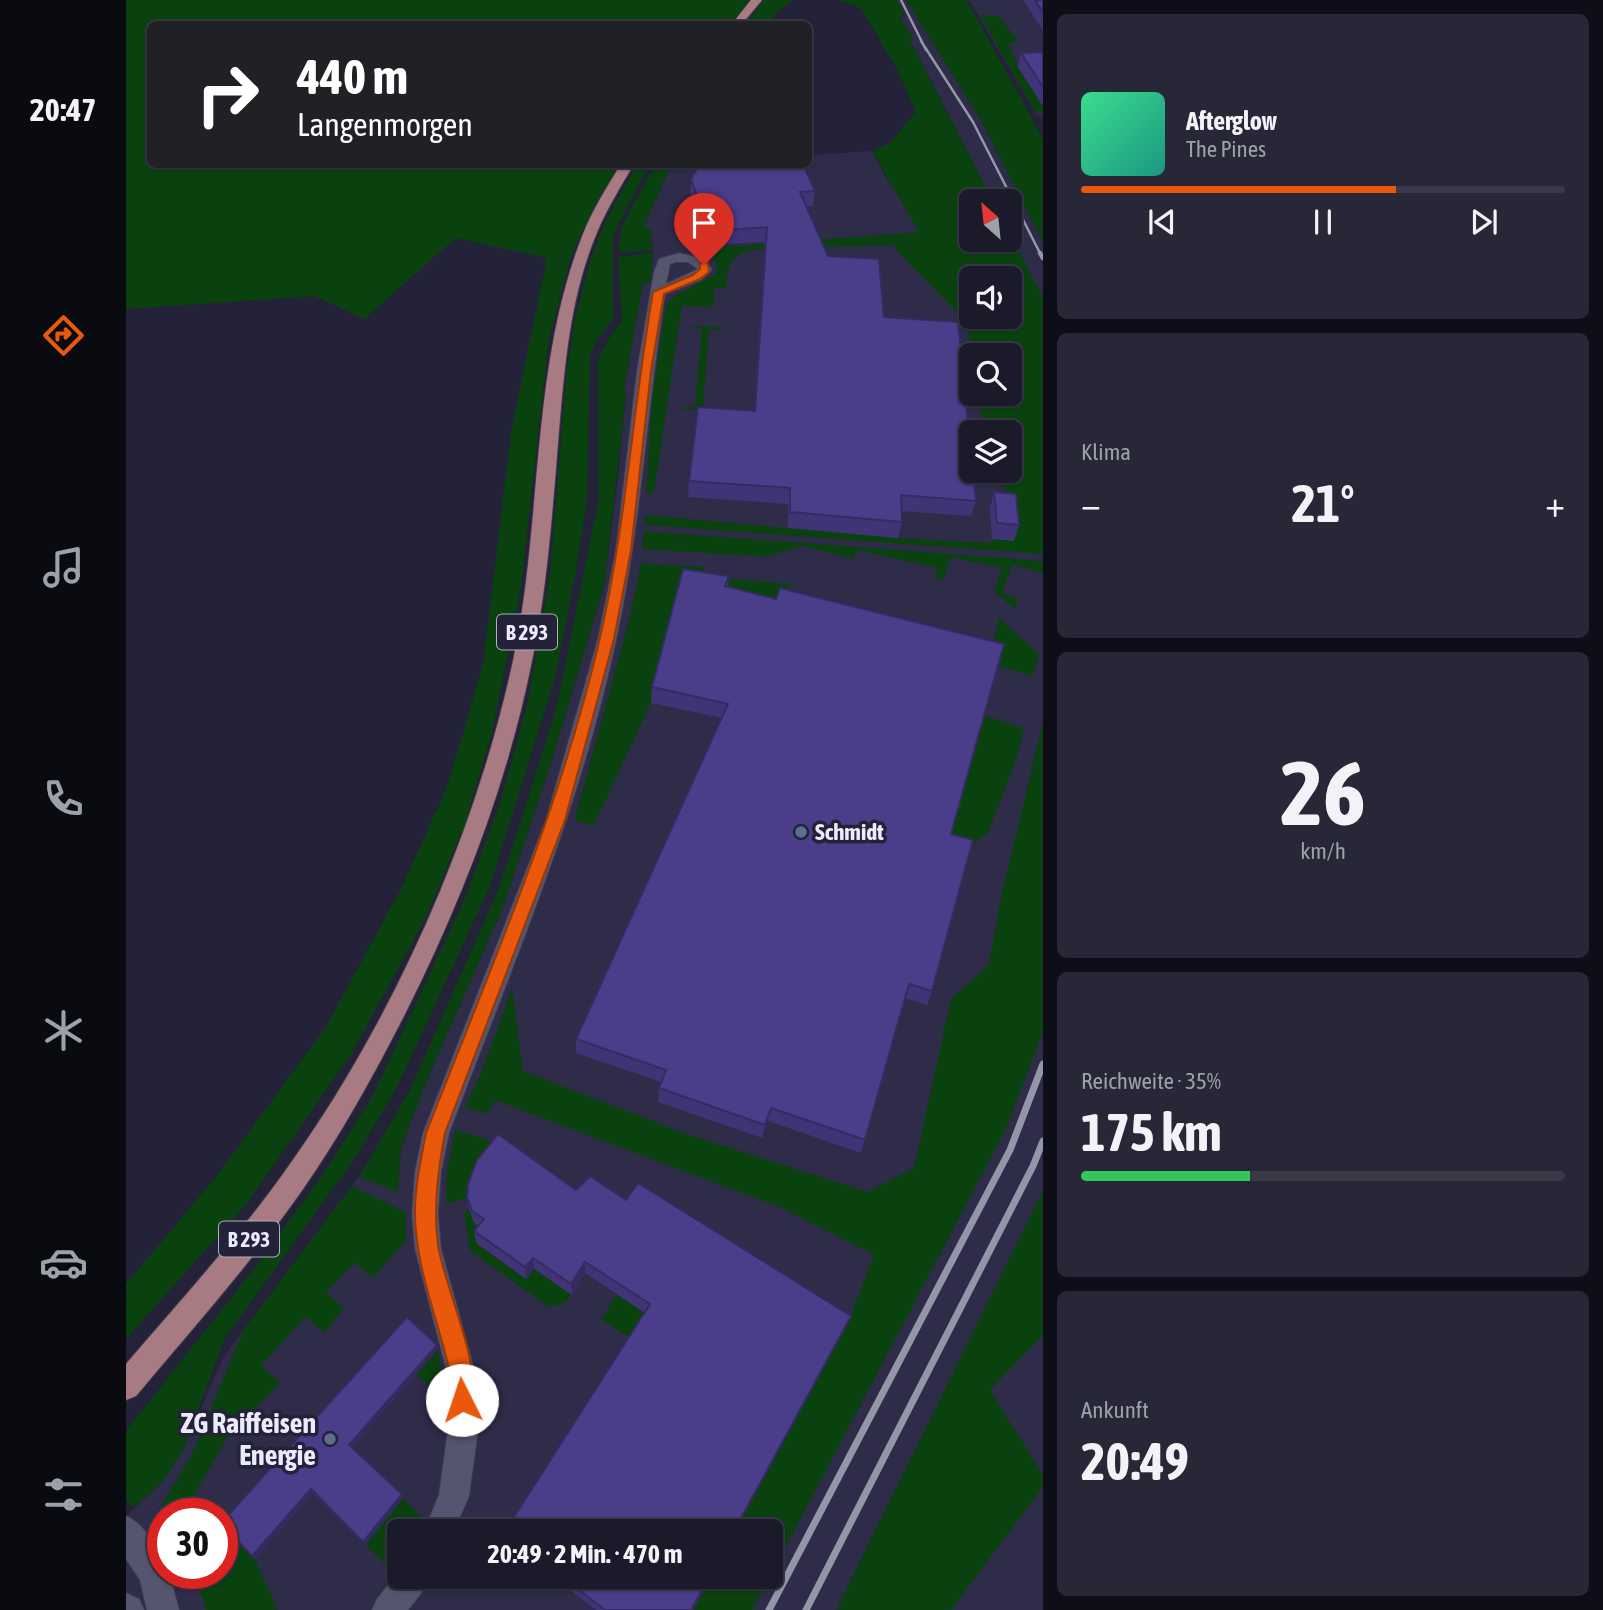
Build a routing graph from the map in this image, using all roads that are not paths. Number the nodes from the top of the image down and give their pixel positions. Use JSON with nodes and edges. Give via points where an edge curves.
{"nodes":[{"id":1,"x":757,"y":0,"type":"edge"},
{"id":2,"x":740,"y":21,"type":"edge"},
{"id":3,"x":626,"y":168,"type":"edge"},
{"id":4,"x":659,"y":292,"type":"dead end"},
{"id":5,"x":126,"y":1386,"type":"edge"},
{"id":6,"x":444,"y":1519,"type":"edge"},
{"id":7,"x":126,"y":1531,"type":"edge"},
{"id":8,"x":405,"y":1589,"type":"edge"},
{"id":9,"x":163,"y":1610,"type":"edge"},
{"id":10,"x":388,"y":1610,"type":"edge"}],
"edges":[{"from":1,"to":2,"type":"main road"},
{"from":3,"to":5,"type":"main road","number":"B 293","via":[[600,213],[570,295],[556,363],[541,533],[526,638],[517,688],[475,834],[359,1082],[312,1156],[252,1235]]},
{"from":4,"to":6,"type":"street","via":[[645,371],[625,550],[607,639],[557,820],[436,1133],[428,1172],[428,1249],[461,1372],[463,1420],[454,1496]]},
{"from":7,"to":9,"type":"street","via":[[154,1574]]},
{"from":8,"to":10,"type":"street"}]}
